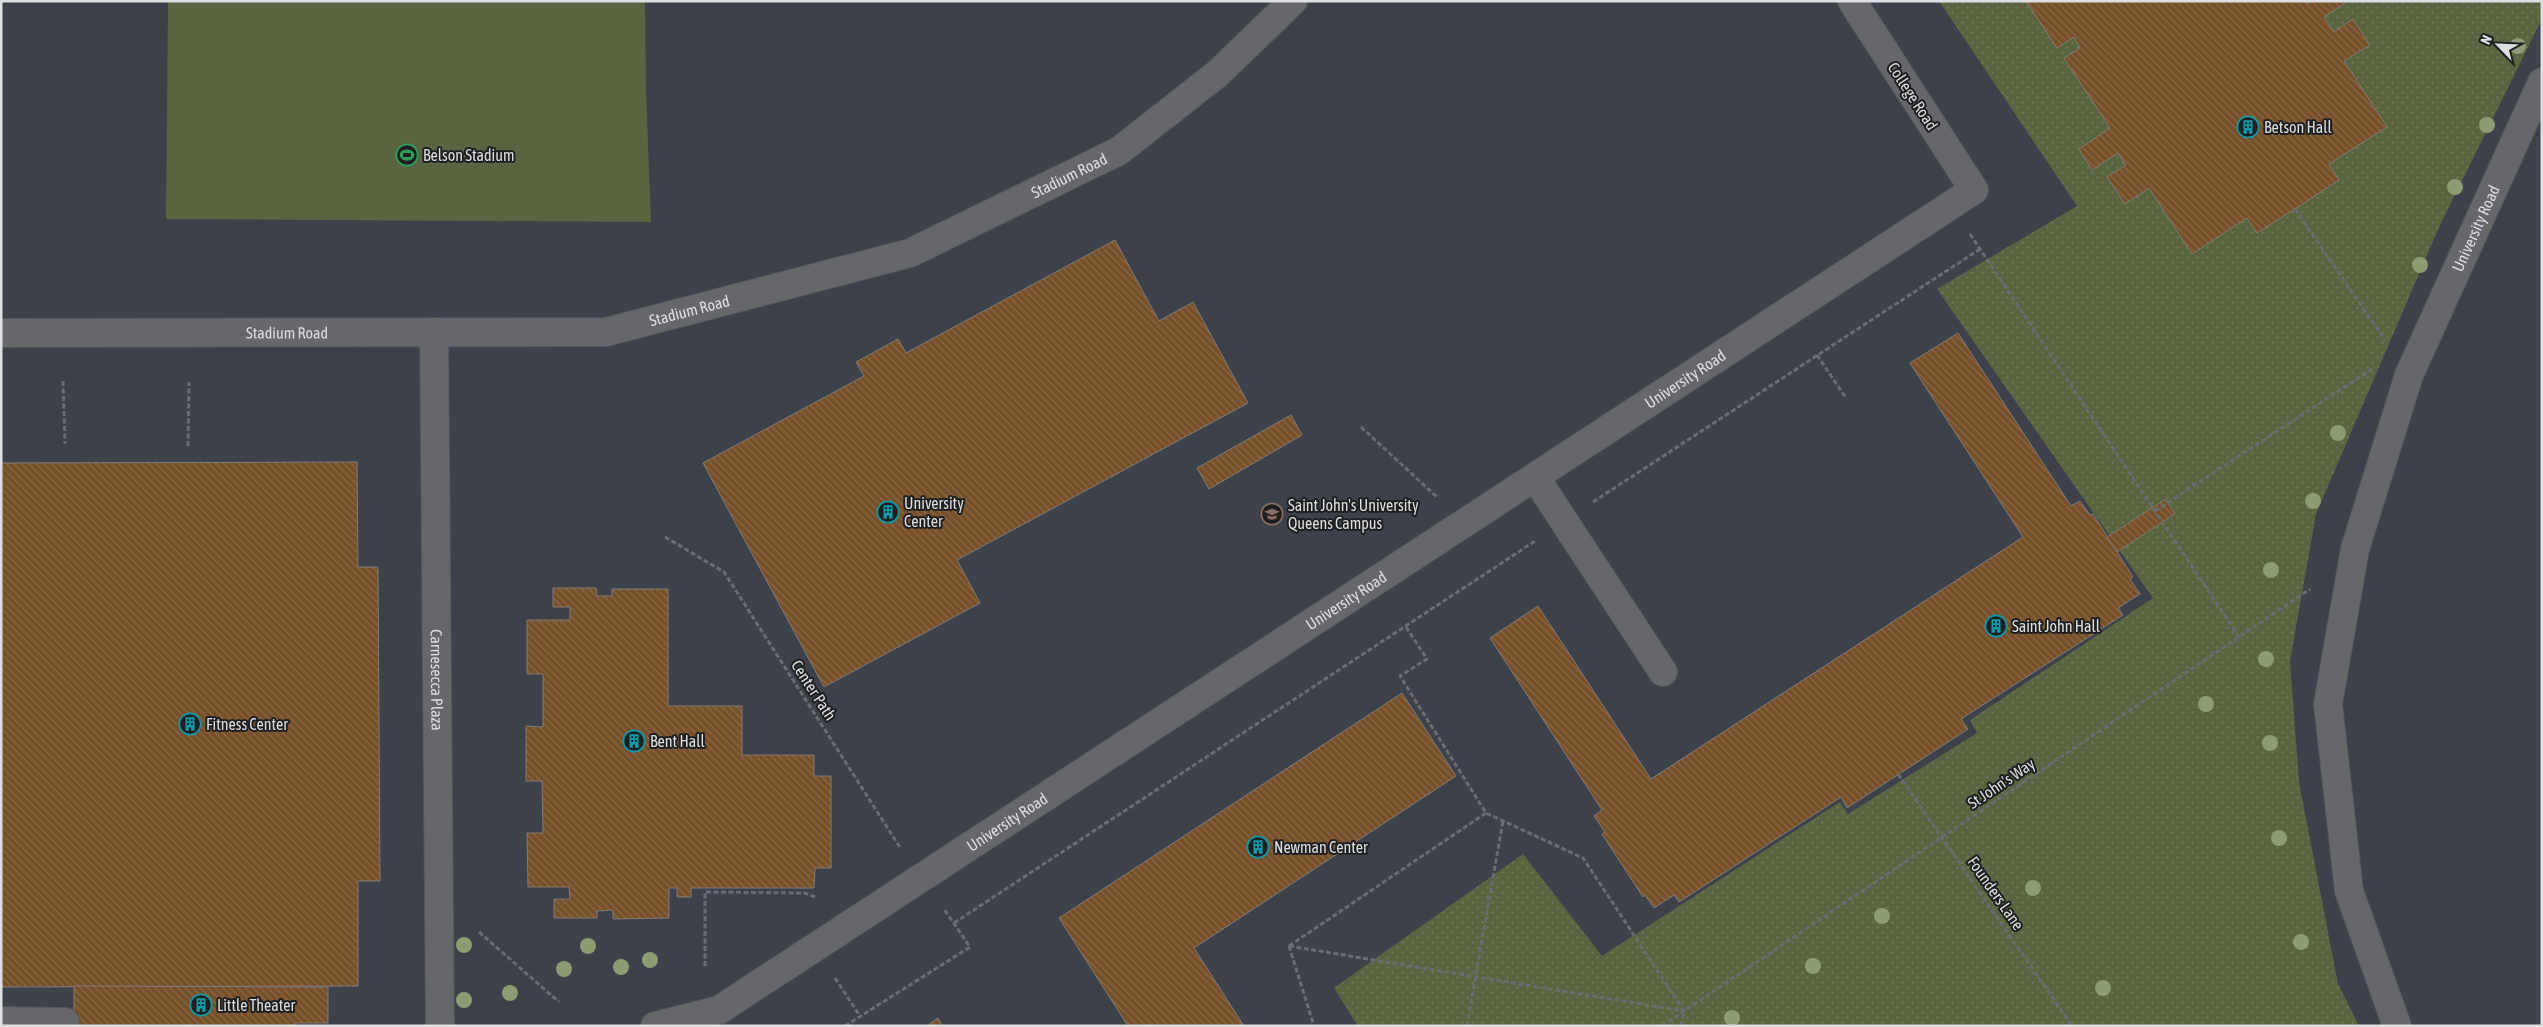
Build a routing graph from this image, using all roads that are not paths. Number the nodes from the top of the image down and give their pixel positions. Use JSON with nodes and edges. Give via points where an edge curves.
{"nodes":[{"id":1,"x":1293,"y":1,"type":"edge"},
{"id":2,"x":1852,"y":1,"type":"edge"},
{"id":3,"x":2542,"y":82,"type":"edge"},
{"id":4,"x":1974,"y":190,"type":"joint"},
{"id":5,"x":434,"y":332,"type":"junction"},
{"id":6,"x":1,"y":333,"type":"edge"},
{"id":7,"x":1535,"y":476,"type":"junction"},
{"id":8,"x":1663,"y":672,"type":"dead end"},
{"id":9,"x":1,"y":1021,"type":"edge"},
{"id":10,"x":65,"y":1022,"type":"dead end"},
{"id":11,"x":440,"y":1026,"type":"edge"},
{"id":12,"x":655,"y":1026,"type":"edge"},
{"id":13,"x":2396,"y":1026,"type":"edge"}],
"edges":[{"from":1,"to":5,"type":"lane","name":"Stadium Road","via":[[1218,74],[1119,151],[910,253],[606,332]]},
{"from":2,"to":4,"type":"lane","name":"College Road"},
{"from":3,"to":13,"type":"lane","name":"University Road","via":[[2402,365],[2353,560],[2328,704],[2349,891]]},
{"from":4,"to":7,"type":"lane","name":"University Road"},
{"from":5,"to":6,"type":"lane","name":"Stadium Road"},
{"from":5,"to":11,"type":"lane","name":"Carnesecca Plaza"},
{"from":7,"to":8,"type":"lane"},
{"from":7,"to":12,"type":"lane","name":"University Road","via":[[719,1010]]},
{"from":9,"to":10,"type":"lane"}]}
